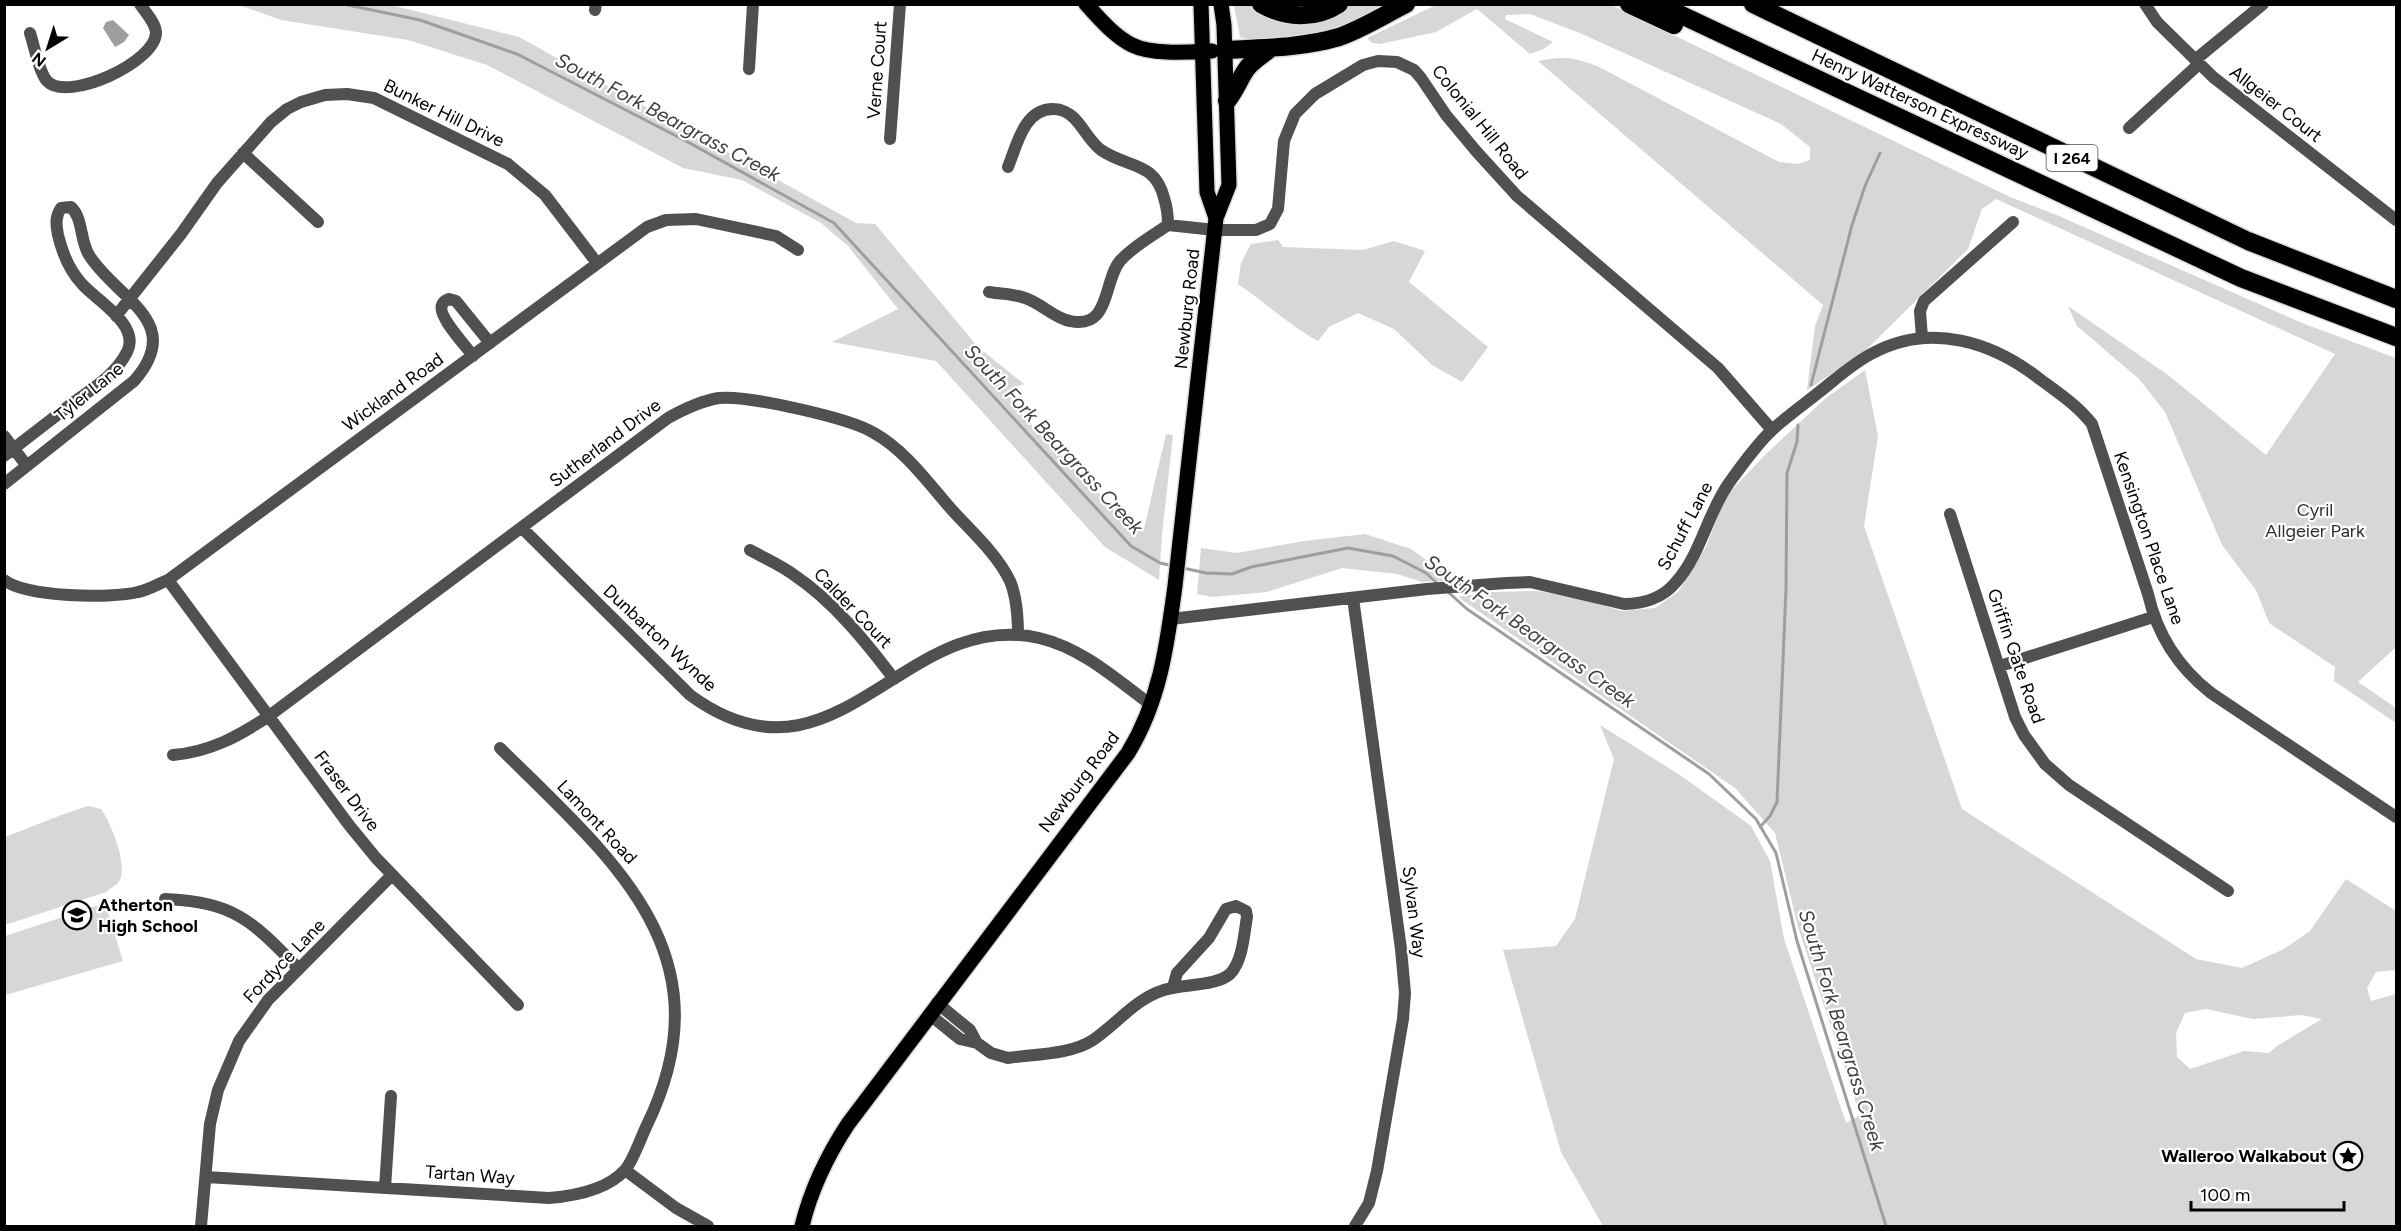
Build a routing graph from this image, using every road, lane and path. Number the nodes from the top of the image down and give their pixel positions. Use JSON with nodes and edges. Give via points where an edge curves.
{"nodes":[{"id":1,"x":140,"y":4,"type":"edge"},
{"id":2,"x":753,"y":4,"type":"edge"},
{"id":3,"x":900,"y":4,"type":"edge"},
{"id":4,"x":1086,"y":4,"type":"edge"},
{"id":5,"x":1201,"y":4,"type":"edge"},
{"id":6,"x":1221,"y":4,"type":"edge"},
{"id":7,"x":1261,"y":4,"type":"edge"},
{"id":8,"x":1339,"y":4,"type":"edge"},
{"id":9,"x":1406,"y":4,"type":"edge"},
{"id":10,"x":1629,"y":4,"type":"edge"},
{"id":11,"x":1658,"y":4,"type":"edge"},
{"id":12,"x":1753,"y":4,"type":"edge"},
{"id":13,"x":2145,"y":4,"type":"edge"},
{"id":14,"x":2263,"y":4,"type":"edge"},
{"id":15,"x":30,"y":33,"type":"dead end"},
{"id":16,"x":1731,"y":40,"type":"junction"},
{"id":17,"x":1271,"y":48,"type":"junction"},
{"id":18,"x":1224,"y":50,"type":"junction"},
{"id":19,"x":1202,"y":52,"type":"junction"},
{"id":20,"x":2197,"y":62,"type":"junction"},
{"id":21,"x":749,"y":69,"type":"dead end"},
{"id":22,"x":1227,"y":100,"type":"junction"},
{"id":23,"x":2129,"y":128,"type":"dead end"},
{"id":24,"x":890,"y":139,"type":"dead end"},
{"id":25,"x":243,"y":153,"type":"junction"},
{"id":26,"x":1008,"y":167,"type":"dead end"},
{"id":27,"x":2397,"y":220,"type":"edge"},
{"id":28,"x":318,"y":222,"type":"dead end"},
{"id":29,"x":2013,"y":222,"type":"dead end"},
{"id":30,"x":1216,"y":224,"type":"junction"},
{"id":31,"x":1168,"y":225,"type":"junction"},
{"id":32,"x":798,"y":250,"type":"dead end"},
{"id":33,"x":597,"y":262,"type":"junction"},
{"id":34,"x":989,"y":292,"type":"dead end"},
{"id":35,"x":131,"y":298,"type":"junction"},
{"id":36,"x":2397,"y":299,"type":"edge"},
{"id":37,"x":116,"y":316,"type":"junction"},
{"id":38,"x":2397,"y":337,"type":"edge"},
{"id":39,"x":1922,"y":338,"type":"junction"},
{"id":40,"x":490,"y":343,"type":"junction"},
{"id":41,"x":473,"y":356,"type":"junction"},
{"id":42,"x":1772,"y":430,"type":"junction"},
{"id":43,"x":4,"y":436,"type":"edge"},
{"id":44,"x":9,"y":452,"type":"edge"},
{"id":45,"x":27,"y":466,"type":"junction"},
{"id":46,"x":4,"y":483,"type":"edge"},
{"id":47,"x":1950,"y":514,"type":"dead end"},
{"id":48,"x":522,"y":528,"type":"junction"},
{"id":49,"x":750,"y":550,"type":"dead end"},
{"id":50,"x":4,"y":580,"type":"edge"},
{"id":51,"x":168,"y":580,"type":"junction"},
{"id":52,"x":1353,"y":597,"type":"junction"},
{"id":53,"x":2153,"y":617,"type":"junction"},
{"id":54,"x":1171,"y":619,"type":"junction"},
{"id":55,"x":1018,"y":635,"type":"junction"},
{"id":56,"x":2000,"y":666,"type":"junction"},
{"id":57,"x":894,"y":679,"type":"junction"},
{"id":58,"x":1151,"y":705,"type":"junction"},
{"id":59,"x":269,"y":717,"type":"junction"},
{"id":60,"x":500,"y":748,"type":"dead end"},
{"id":61,"x":174,"y":755,"type":"dead end"},
{"id":62,"x":2397,"y":817,"type":"edge"},
{"id":63,"x":392,"y":875,"type":"junction"},
{"id":64,"x":2228,"y":891,"type":"dead end"},
{"id":65,"x":165,"y":899,"type":"dead end"},
{"id":66,"x":299,"y":969,"type":"junction"},
{"id":67,"x":1173,"y":987,"type":"junction"},
{"id":68,"x":518,"y":1005,"type":"dead end"},
{"id":69,"x":933,"y":1009,"type":"junction"},
{"id":70,"x":391,"y":1096,"type":"dead end"},
{"id":71,"x":625,"y":1170,"type":"junction"},
{"id":72,"x":206,"y":1177,"type":"junction"},
{"id":73,"x":385,"y":1188,"type":"junction"},
{"id":74,"x":1358,"y":1226,"type":"edge"},
{"id":75,"x":201,"y":1227,"type":"edge"},
{"id":76,"x":708,"y":1227,"type":"edge"},
{"id":77,"x":802,"y":1227,"type":"edge"}],
"edges":[{"from":1,"to":15,"type":"street","via":[[156,31],[143,55],[120,72],[71,88],[56,87],[46,80]]},
{"from":2,"to":21,"type":"street"},
{"from":3,"to":24,"type":"street","name":"Verne Court"},
{"from":4,"to":19,"type":"main road","via":[[1132,45],[1159,51]]},
{"from":5,"to":19,"type":"main road","name":"Newburg Road"},
{"from":6,"to":18,"type":"main road","name":"Newburg Road"},
{"from":7,"to":8,"type":"highway","via":[[1298,16],[1323,12]]},
{"from":9,"to":17,"type":"highway","via":[[1341,36]]},
{"from":10,"to":16,"type":"highway","via":[[1702,39]]},
{"from":11,"to":16,"type":"highway","name":"Henry Watterson Expressway","number":"I 264"},
{"from":12,"to":36,"type":"highway","name":"Henry Watterson Expressway","number":"I 264","via":[[2248,241]]},
{"from":13,"to":20,"type":"street","name":"Allgeier Court"},
{"from":14,"to":20,"type":"street"},
{"from":16,"to":38,"type":"highway","name":"Henry Watterson Expressway","number":"I 264","via":[[2241,278]]},
{"from":17,"to":18,"type":"highway"},
{"from":17,"to":22,"type":"highway","via":[[1250,65]]},
{"from":18,"to":19,"type":"main road"},
{"from":18,"to":22,"type":"main road","name":"Newburg Road"},
{"from":19,"to":30,"type":"main road","name":"Newburg Road","via":[[1207,192]]},
{"from":20,"to":23,"type":"street"},
{"from":20,"to":27,"type":"street","name":"Allgeier Court"},
{"from":22,"to":30,"type":"main road","name":"Newburg Road","via":[[1229,185]]},
{"from":25,"to":28,"type":"street"},
{"from":25,"to":33,"type":"street","name":"Bunker Hill Drive","via":[[279,115],[301,102],[337,93],[374,98],[522,173],[560,212]]},
{"from":25,"to":35,"type":"street","name":"Bunker Hill Drive"},
{"from":26,"to":31,"type":"street","via":[[1032,117],[1048,110],[1064,111],[1101,150],[1152,174],[1161,186]]},
{"from":29,"to":39,"type":"street","via":[[1924,301],[1920,311]]},
{"from":30,"to":31,"type":"street"},
{"from":30,"to":42,"type":"street","name":"Colonial Hill Road","via":[[1256,230],[1270,224],[1278,209],[1284,141],[1295,114],[1315,94],[1363,65],[1397,62],[1414,70],[1476,152],[1517,196],[1712,363]]},
{"from":30,"to":54,"type":"main road","name":"Newburg Road"},
{"from":31,"to":34,"type":"street","via":[[1120,261],[1106,301],[1090,319],[1072,321],[1024,297]]},
{"from":32,"to":33,"type":"street","name":"Wickland Road","via":[[760,231],[682,218],[647,226]]},
{"from":33,"to":40,"type":"street","name":"Wickland Road"},
{"from":35,"to":37,"type":"street","name":"Bunker Hill Drive"},
{"from":35,"to":37,"type":"street","name":"Tyler Lane","via":[[88,254],[75,211],[61,208],[57,231],[71,270]]},
{"from":35,"to":45,"type":"street","name":"Tyler Lane","via":[[152,336],[147,363],[134,381]]},
{"from":37,"to":44,"type":"street","name":"Tyler Lane","via":[[127,329],[129,345],[115,370]]},
{"from":39,"to":42,"type":"street","name":"Schuff Lane","via":[[1872,353]]},
{"from":39,"to":53,"type":"street","name":"Kensington Place Lane","via":[[1966,340],[1998,352],[2025,367],[2083,412],[2095,432]]},
{"from":40,"to":41,"type":"street","name":"Wickland Road"},
{"from":40,"to":41,"type":"street","via":[[465,309],[449,298],[445,301],[441,306],[445,320]]},
{"from":41,"to":51,"type":"street","name":"Wickland Road"},
{"from":42,"to":52,"type":"street","name":"Schuff Lane","via":[[1720,495],[1698,548],[1675,584],[1660,596],[1624,604],[1530,582]]},
{"from":43,"to":44,"type":"street"},
{"from":44,"to":45,"type":"street"},
{"from":45,"to":46,"type":"street","name":"Tyler Lane"},
{"from":47,"to":56,"type":"street","name":"Griffin Gate Road"},
{"from":48,"to":55,"type":"street","name":"Sutherland Drive","via":[[668,418],[702,402],[734,398],[851,422],[877,434],[905,457],[997,560],[1013,590]]},
{"from":48,"to":57,"type":"street","name":"Dunbarton Wynde","via":[[678,684],[701,704],[727,717],[771,726],[813,722],[842,711]]},
{"from":48,"to":59,"type":"street","name":"Sutherland Drive"},
{"from":49,"to":57,"type":"street","name":"Calder Court","via":[[794,574],[815,591]]},
{"from":50,"to":51,"type":"street","name":"Wickland Road","via":[[33,591],[105,595],[136,593]]},
{"from":51,"to":59,"type":"street","name":"Fraser Drive"},
{"from":52,"to":54,"type":"street","name":"Schuff Lane"},
{"from":52,"to":74,"type":"street","name":"Sylvan Way","via":[[1405,993],[1377,1171]]},
{"from":53,"to":56,"type":"street"},
{"from":53,"to":62,"type":"street","name":"Kensington Place Lane","via":[[2177,659],[2198,683]]},
{"from":54,"to":58,"type":"main road","name":"Newburg Road","via":[[1162,673]]},
{"from":55,"to":57,"type":"street","name":"Dunbarton Wynde","via":[[957,643]]},
{"from":55,"to":58,"type":"street","name":"Dunbarton Wynde","via":[[1070,649]]},
{"from":56,"to":64,"type":"street","name":"Griffin Gate Road","via":[[2015,717],[2045,764],[2069,785]]},
{"from":58,"to":69,"type":"main road","name":"Newburg Road","via":[[1128,753]]},
{"from":59,"to":61,"type":"street","name":"Sutherland Drive","via":[[221,744]]},
{"from":59,"to":63,"type":"street","name":"Fraser Drive","via":[[349,825]]},
{"from":60,"to":71,"type":"street","name":"Lamont Road","via":[[610,860],[644,909],[667,962],[675,1009],[670,1059],[651,1117]]},
{"from":63,"to":66,"type":"street","name":"Fordyce Lane"},
{"from":63,"to":68,"type":"street","name":"Fraser Drive"},
{"from":65,"to":66,"type":"street","via":[[194,900],[234,912],[260,929]]},
{"from":66,"to":72,"type":"street","name":"Fordyce Lane","via":[[257,1013],[232,1054],[210,1124]]},
{"from":67,"to":67,"type":"street","via":[[1213,982],[1232,972],[1237,964],[1246,911],[1236,906],[1226,909],[1209,938],[1177,973]]},
{"from":67,"to":69,"type":"street","via":[[1148,996],[1079,1047],[1008,1058],[960,1039]]},
{"from":69,"to":77,"type":"main road","name":"Newburg Road","via":[[834,1146],[811,1194]]},
{"from":70,"to":73,"type":"street"},
{"from":71,"to":73,"type":"street","name":"Tartan Way","via":[[583,1193],[560,1197]]},
{"from":71,"to":76,"type":"street"},
{"from":72,"to":73,"type":"street","name":"Tartan Way"},
{"from":72,"to":75,"type":"street","name":"Fordyce Lane"}]}
